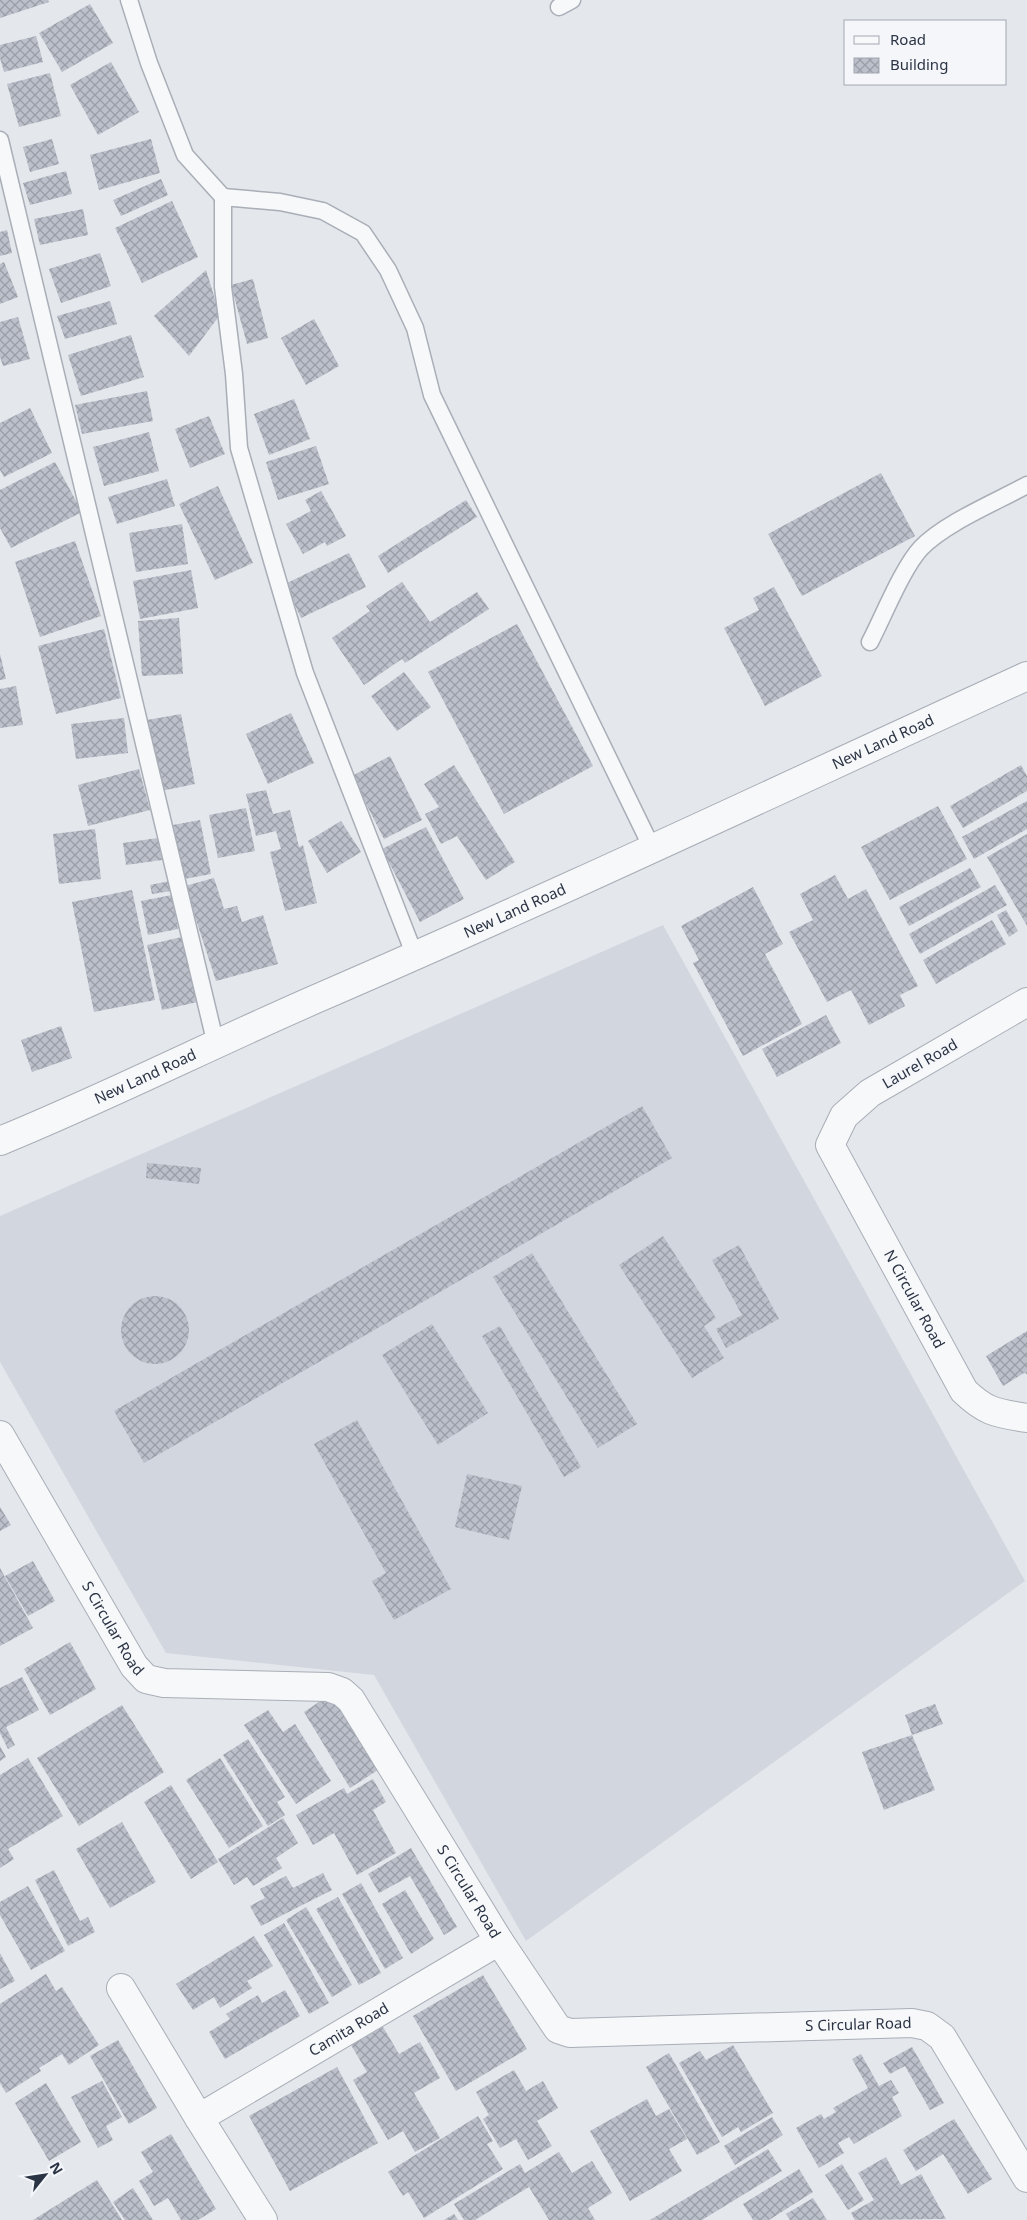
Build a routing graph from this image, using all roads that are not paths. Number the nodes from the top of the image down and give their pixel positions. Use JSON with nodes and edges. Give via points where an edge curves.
{"nodes":[{"id":1,"x":129,"y":0,"type":"edge"},
{"id":2,"x":0,"y":140,"type":"edge"},
{"id":3,"x":223,"y":197,"type":"junction"},
{"id":4,"x":1027,"y":485,"type":"edge"},
{"id":5,"x":870,"y":642,"type":"dead end"},
{"id":6,"x":1027,"y":676,"type":"edge"},
{"id":7,"x":652,"y":848,"type":"junction"},
{"id":8,"x":415,"y":956,"type":"junction"},
{"id":9,"x":1027,"y":1002,"type":"edge"},
{"id":10,"x":216,"y":1045,"type":"junction"},
{"id":11,"x":0,"y":1141,"type":"edge"},
{"id":12,"x":830,"y":1145,"type":"joint"},
{"id":13,"x":1027,"y":1418,"type":"edge"},
{"id":14,"x":0,"y":1435,"type":"edge"},
{"id":15,"x":499,"y":1941,"type":"junction"},
{"id":16,"x":122,"y":1988,"type":"dead end"},
{"id":17,"x":199,"y":2118,"type":"junction"},
{"id":18,"x":1027,"y":2178,"type":"edge"},
{"id":19,"x":263,"y":2220,"type":"edge"}],
"edges":[{"from":1,"to":3,"type":"lane","via":[[149,63],[186,154]]},
{"from":2,"to":10,"type":"lane"},
{"from":3,"to":7,"type":"lane","via":[[280,202],[323,211],[363,233],[388,270],[415,328],[432,394]]},
{"from":3,"to":8,"type":"lane","via":[[223,287],[239,448],[305,673]]},
{"from":4,"to":5,"type":"lane","via":[[949,527],[922,548],[909,566]]},
{"from":6,"to":7,"type":"street","name":"New Land Road"},
{"from":7,"to":8,"type":"street","name":"New Land Road"},
{"from":8,"to":10,"type":"street","name":"New Land Road"},
{"from":9,"to":12,"type":"street","name":"Laurel Road","via":[[870,1093],[844,1116]]},
{"from":10,"to":11,"type":"street","name":"New Land Road"},
{"from":12,"to":13,"type":"street","name":"N Circular Road","via":[[964,1391],[978,1405],[993,1412]]},
{"from":14,"to":15,"type":"street","name":"S Circular Road","via":[[134,1666],[146,1679],[164,1683],[328,1687],[342,1692],[350,1700]]},
{"from":15,"to":17,"type":"street","name":"Camita Road"},
{"from":15,"to":18,"type":"street","name":"S Circular Road","via":[[549,2019],[558,2029],[570,2033],[912,2023],[927,2026],[942,2037]]},
{"from":16,"to":17,"type":"street"},
{"from":17,"to":19,"type":"street"}]}
